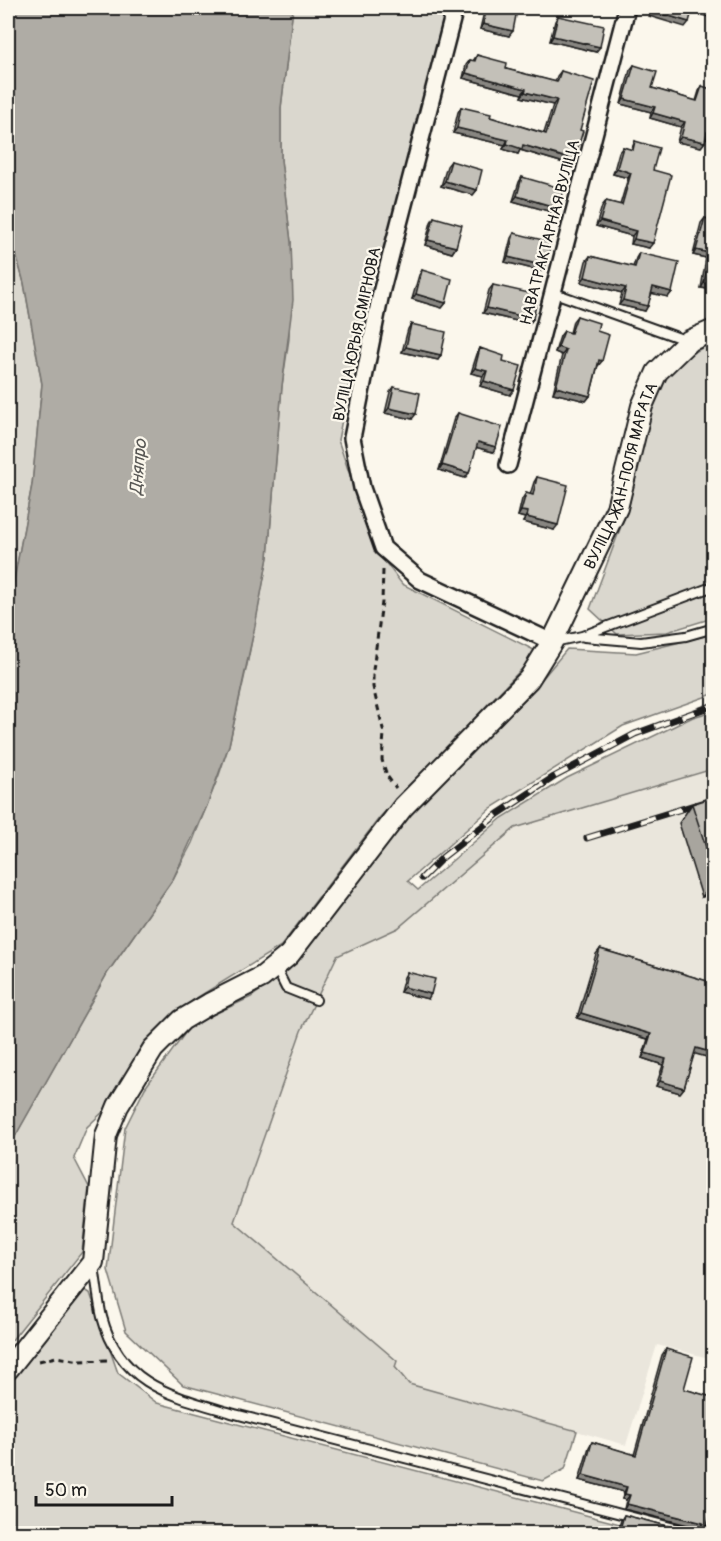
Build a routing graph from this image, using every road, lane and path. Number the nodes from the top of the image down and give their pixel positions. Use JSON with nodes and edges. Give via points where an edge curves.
{"nodes":[{"id":1,"x":455,"y":8,"type":"edge"},
{"id":2,"x":627,"y":8,"type":"edge"},
{"id":3,"x":552,"y":292,"type":"junction"},
{"id":4,"x":714,"y":330,"type":"edge"},
{"id":5,"x":689,"y":341,"type":"junction"},
{"id":6,"x":508,"y":465,"type":"dead end"},
{"id":7,"x":383,"y":548,"type":"junction"},
{"id":8,"x":714,"y":586,"type":"edge"},
{"id":9,"x":714,"y":628,"type":"edge"},
{"id":10,"x":582,"y":636,"type":"junction"},
{"id":11,"x":552,"y":642,"type":"junction"},
{"id":12,"x":403,"y":807,"type":"junction"},
{"id":13,"x":275,"y":967,"type":"junction"},
{"id":14,"x":315,"y":1000,"type":"dead end"},
{"id":15,"x":93,"y":1262,"type":"junction"},
{"id":16,"x":38,"y":1361,"type":"dead end"},
{"id":17,"x":8,"y":1369,"type":"edge"},
{"id":18,"x":130,"y":1370,"type":"junction"},
{"id":19,"x":698,"y":1533,"type":"edge"}],
"edges":[{"from":1,"to":7,"type":"street","name":"ВУЛІЦА ЮРЫЯ СМІРНОВА","via":[[381,293],[352,438],[362,488]]},
{"from":2,"to":3,"type":"street","name":"НАВАТРАКТАРНАЯ ВУЛІЦА"},
{"from":3,"to":5,"type":"lane"},
{"from":3,"to":6,"type":"street","name":"НАВАТРАКТАРНАЯ ВУЛІЦА"},
{"from":4,"to":5,"type":"street","name":"ВУЛІЦА ЖАН-ПОЛЯ МАРАТА"},
{"from":5,"to":11,"type":"street","name":"ВУЛІЦА ЖАН-ПОЛЯ МАРАТА","via":[[657,372],[642,406],[617,508]]},
{"from":7,"to":11,"type":"street","name":"ВУЛІЦА ЮРЫЯ СМІРНОВА","via":[[420,580]]},
{"from":7,"to":12,"type":"path","via":[[373,687],[384,733],[382,760]]},
{"from":8,"to":10,"type":"lane"},
{"from":9,"to":10,"type":"lane","via":[[641,642]]},
{"from":10,"to":11,"type":"lane"},
{"from":11,"to":12,"type":"street","name":"ВУЛІЦА ЖАН-ПОЛЯ МАРАТА","via":[[529,679]]},
{"from":12,"to":13,"type":"street","name":"ВУЛІЦА ЖАН-ПОЛЯ МАРАТА","via":[[289,955]]},
{"from":13,"to":14,"type":"lane","via":[[286,988]]},
{"from":13,"to":15,"type":"street","name":"ВУЛІЦА ЖАН-ПОЛЯ МАРАТА","via":[[182,1020],[153,1049],[118,1106],[106,1135]]},
{"from":15,"to":17,"type":"street"},
{"from":15,"to":18,"type":"lane","via":[[102,1317],[116,1353]]},
{"from":16,"to":18,"type":"path","via":[[56,1357],[80,1361],[105,1359]]},
{"from":18,"to":19,"type":"lane","via":[[168,1394],[235,1414]]}]}
